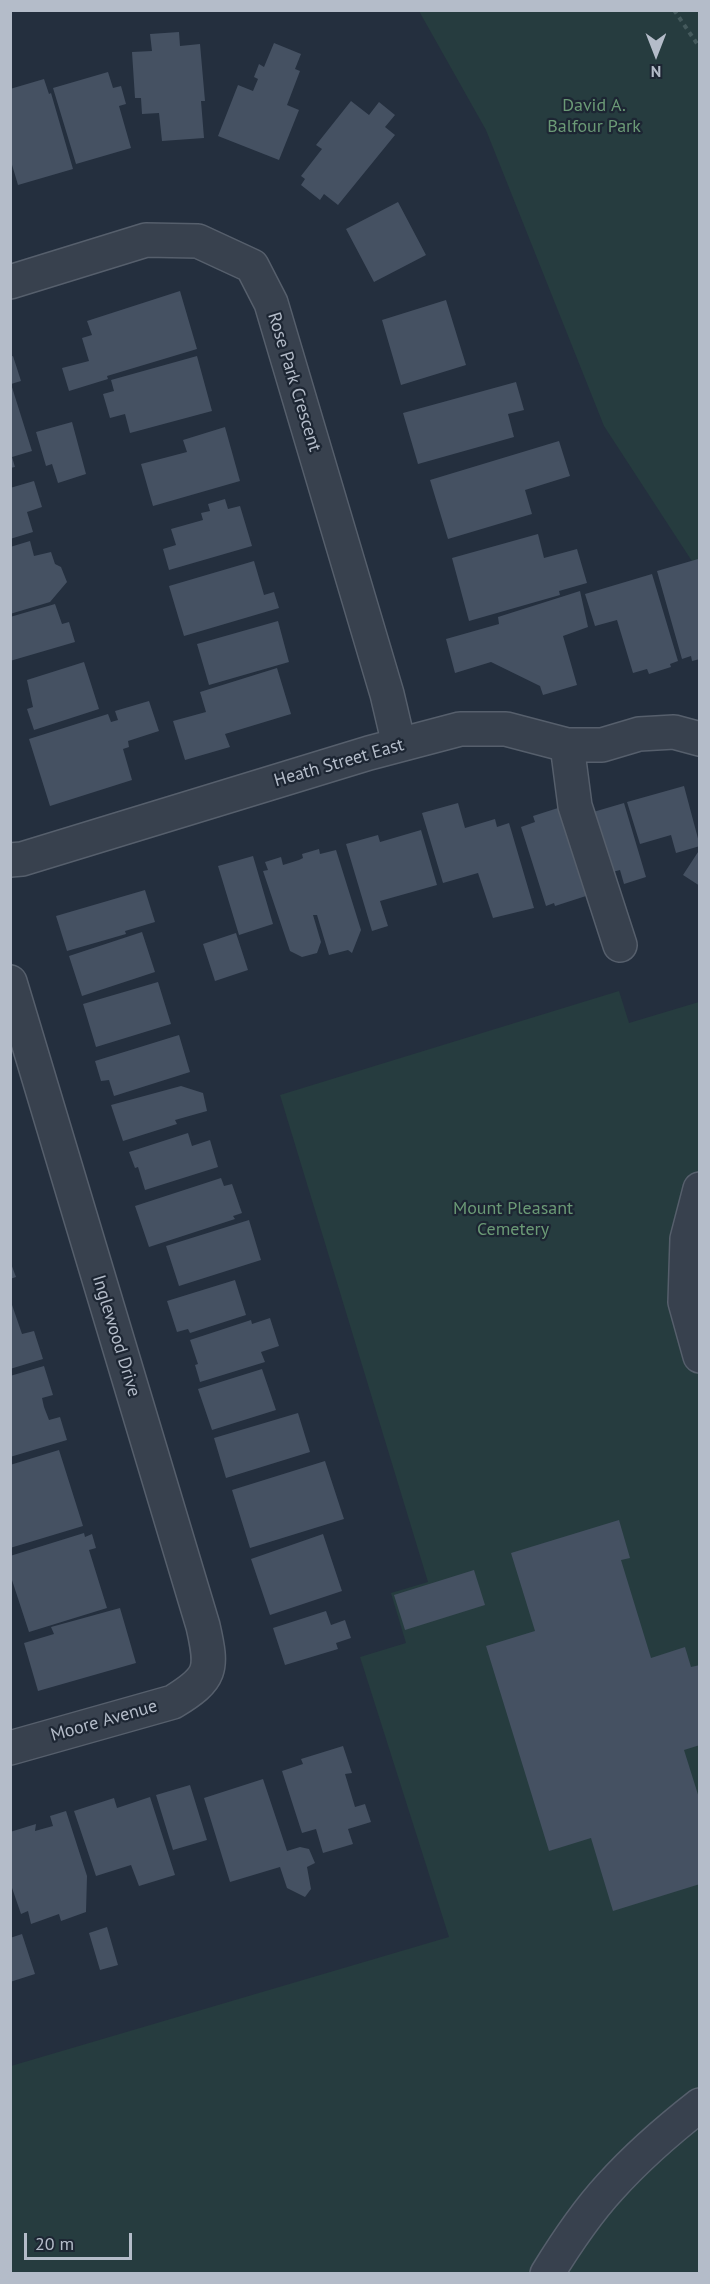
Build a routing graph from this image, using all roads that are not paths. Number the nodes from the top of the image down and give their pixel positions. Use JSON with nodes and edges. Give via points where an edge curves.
{"nodes":[{"id":1,"x":10,"y":282,"type":"edge"},
{"id":2,"x":687,"y":735,"type":"edge"},
{"id":3,"x":399,"y":745,"type":"junction"},
{"id":4,"x":567,"y":745,"type":"junction"},
{"id":5,"x":10,"y":860,"type":"edge"},
{"id":6,"x":620,"y":945,"type":"dead end"},
{"id":7,"x":10,"y":982,"type":"edge"},
{"id":8,"x":699,"y":1189,"type":"edge"},
{"id":9,"x":699,"y":1356,"type":"edge"},
{"id":10,"x":195,"y":1688,"type":"joint"},
{"id":11,"x":10,"y":1748,"type":"edge"},
{"id":12,"x":699,"y":2105,"type":"edge"},
{"id":13,"x":547,"y":2274,"type":"edge"}],
"edges":[{"from":1,"to":3,"type":"street","name":"Rose Park Crescent","via":[[146,240],[198,241],[252,266],[271,303]]},
{"from":2,"to":4,"type":"street","name":"Heath Street East","via":[[639,734],[602,745]]},
{"from":3,"to":4,"type":"street","name":"Heath Street East","via":[[460,729],[506,729]]},
{"from":3,"to":5,"type":"street","name":"Heath Street East"},
{"from":4,"to":6,"type":"street","via":[[575,806]]},
{"from":7,"to":10,"type":"street","name":"Inglewood Drive","via":[[203,1626],[210,1657],[207,1672]]},
{"from":8,"to":9,"type":"street","via":[[687,1239],[686,1302]]},
{"from":10,"to":11,"type":"street","name":"Moore Avenue","via":[[172,1702]]},
{"from":12,"to":13,"type":"street","via":[[609,2187]]}]}
